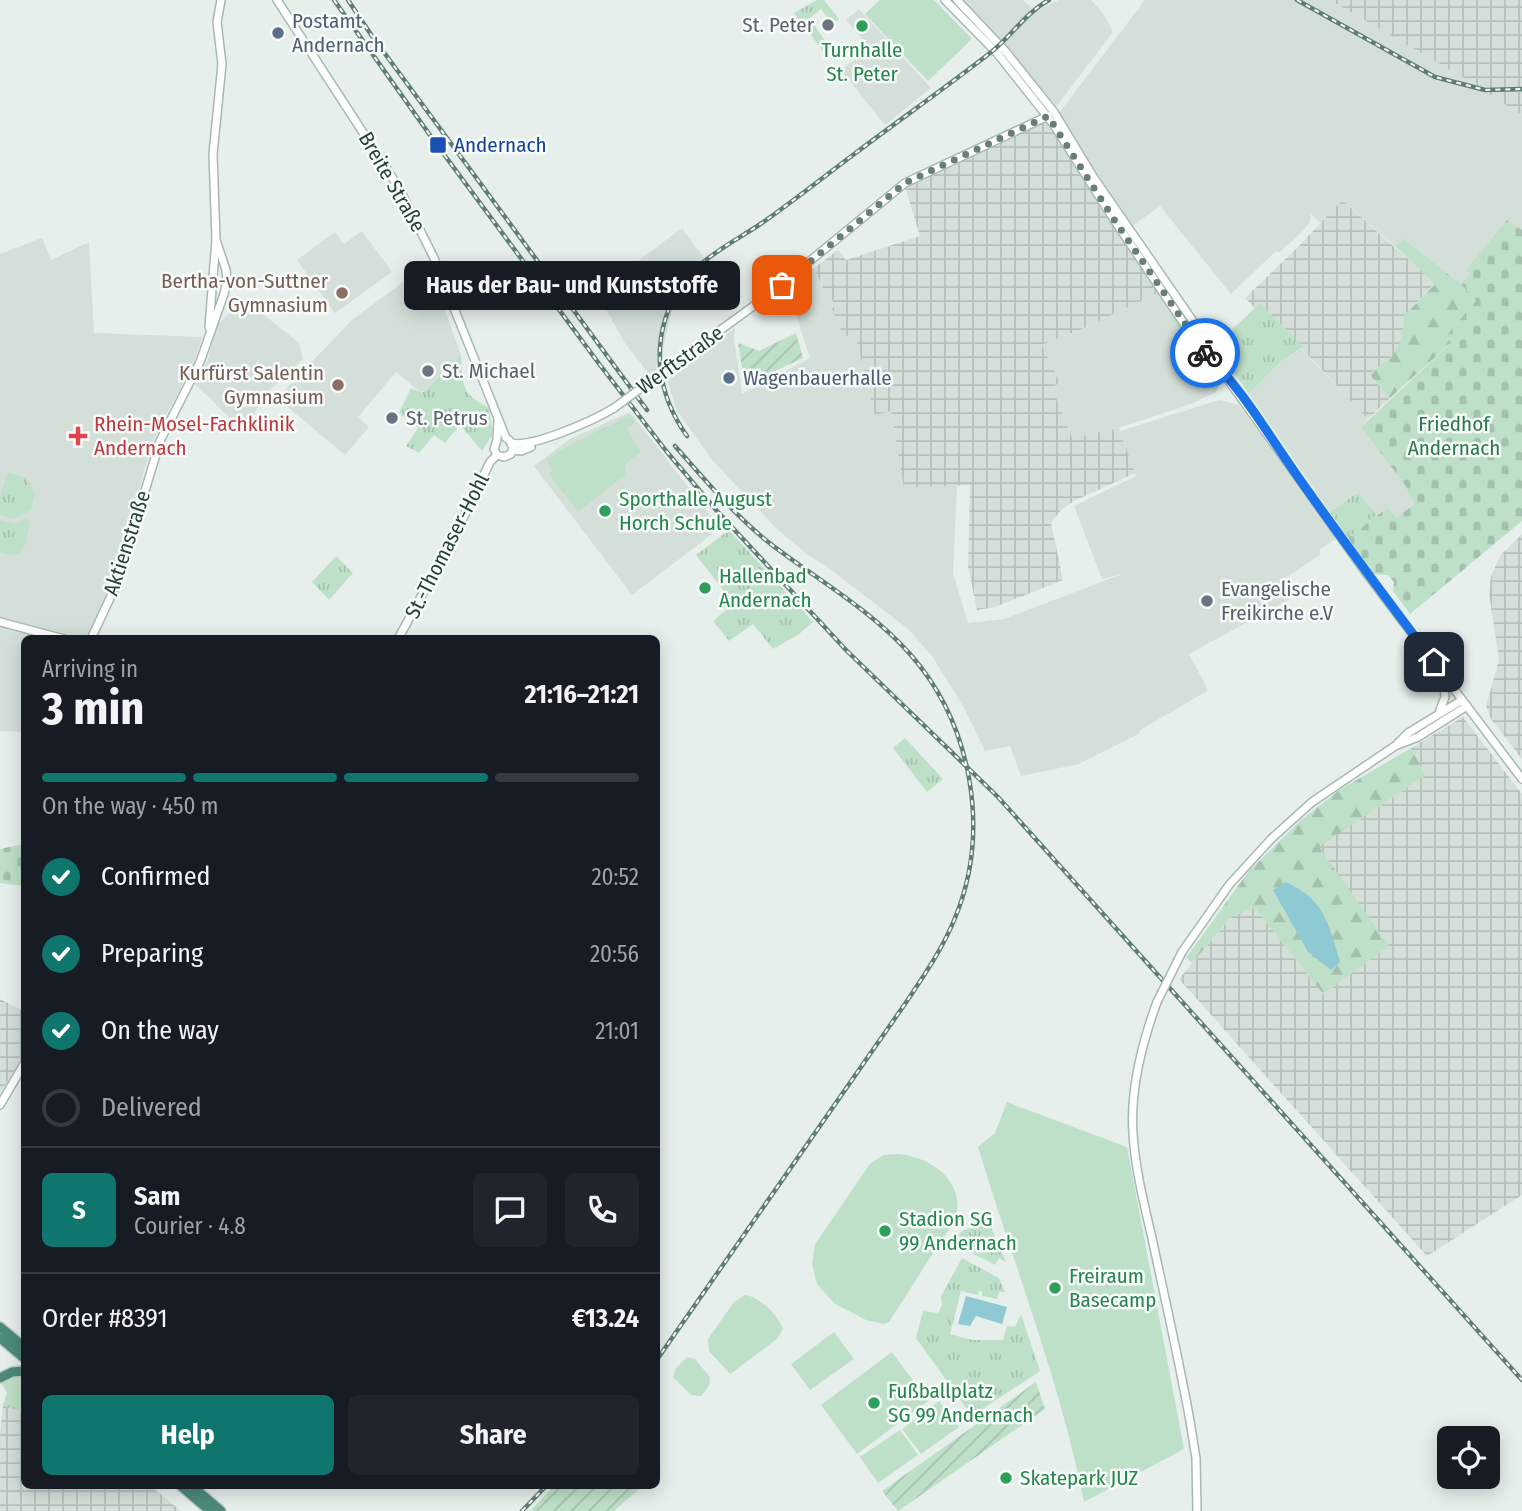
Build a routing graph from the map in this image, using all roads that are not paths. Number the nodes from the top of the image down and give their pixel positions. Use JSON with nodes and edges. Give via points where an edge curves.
{"nodes":[{"id":1,"x":221,"y":0,"type":"edge"},
{"id":2,"x":277,"y":0,"type":"edge"},
{"id":3,"x":945,"y":0,"type":"edge"},
{"id":4,"x":957,"y":0,"type":"edge"},
{"id":5,"x":1048,"y":116,"type":"junction"},
{"id":6,"x":216,"y":240,"type":"junction"},
{"id":7,"x":213,"y":290,"type":"junction"},
{"id":8,"x":224,"y":294,"type":"junction"},
{"id":9,"x":209,"y":331,"type":"junction"},
{"id":10,"x":1214,"y":360,"type":"junction"},
{"id":11,"x":507,"y":443,"type":"junction"},
{"id":12,"x":531,"y":447,"type":"dead end"},
{"id":13,"x":497,"y":455,"type":"junction"},
{"id":14,"x":0,"y":622,"type":"edge"},
{"id":15,"x":49,"y":635,"type":"edge"},
{"id":16,"x":92,"y":635,"type":"edge"},
{"id":17,"x":400,"y":635,"type":"edge"},
{"id":18,"x":1442,"y":674,"type":"junction"},
{"id":19,"x":1465,"y":703,"type":"junction"},
{"id":20,"x":1439,"y":713,"type":"junction"},
{"id":21,"x":1395,"y":746,"type":"junction"},
{"id":22,"x":1522,"y":779,"type":"edge"},
{"id":23,"x":21,"y":1069,"type":"edge"},
{"id":24,"x":0,"y":1105,"type":"edge"},
{"id":25,"x":0,"y":1327,"type":"edge"},
{"id":26,"x":0,"y":1338,"type":"edge"},
{"id":27,"x":21,"y":1344,"type":"edge"},
{"id":28,"x":21,"y":1356,"type":"edge"},
{"id":29,"x":21,"y":1371,"type":"edge"},
{"id":30,"x":0,"y":1378,"type":"edge"},
{"id":31,"x":184,"y":1489,"type":"edge"},
{"id":32,"x":195,"y":1489,"type":"edge"},
{"id":33,"x":210,"y":1511,"type":"edge"},
{"id":34,"x":221,"y":1511,"type":"edge"},
{"id":35,"x":1197,"y":1511,"type":"edge"}],
"edges":[{"from":1,"to":6,"type":"street","name":"Aktienstraße","via":[[217,22],[222,64],[213,153]]},
{"from":2,"to":11,"type":"street","name":"Breite Straße","via":[[399,188],[433,258]]},
{"from":3,"to":5,"type":"street"},
{"from":4,"to":10,"type":"street","via":[[1054,113],[1195,324]]},
{"from":5,"to":10,"type":"street","via":[[1197,343]]},
{"from":5,"to":11,"type":"street","name":"Werftstraße","bridge":true,"via":[[905,183],[766,297],[614,408],[539,441]]},
{"from":6,"to":7,"type":"street","name":"Aktienstraße"},
{"from":6,"to":8,"type":"street","name":"Aktienstraße","via":[[226,270]]},
{"from":7,"to":8,"type":"street"},
{"from":7,"to":9,"type":"street","name":"Aktienstraße"},
{"from":8,"to":9,"type":"street","name":"Aktienstraße"},
{"from":9,"to":16,"type":"street","name":"Aktienstraße","via":[[200,362],[160,441],[118,581]]},
{"from":10,"to":18,"type":"street"},
{"from":11,"to":12,"type":"street","via":[[521,450]]},
{"from":11,"to":13,"type":"street","via":[[494,449]]},
{"from":11,"to":13,"type":"street","via":[[504,457]]},
{"from":13,"to":17,"type":"street","name":"St.-Thomaser-Hohl"},
{"from":14,"to":15,"type":"street"},
{"from":18,"to":19,"type":"street"},
{"from":18,"to":20,"type":"street","via":[[1445,695]]},
{"from":19,"to":20,"type":"street"},
{"from":19,"to":21,"type":"street","via":[[1418,737]]},
{"from":19,"to":22,"type":"street"},
{"from":20,"to":21,"type":"street"},
{"from":21,"to":35,"type":"street","bridge":true,"via":[[1312,802],[1229,885],[1182,952],[1145,1039],[1135,1089],[1133,1133],[1190,1421]]},
{"from":23,"to":24,"type":"street"},
{"from":25,"to":27,"type":"highway"},
{"from":26,"to":28,"type":"highway"},
{"from":29,"to":30,"type":"highway"},
{"from":31,"to":33,"type":"highway"},
{"from":32,"to":34,"type":"highway"}]}
